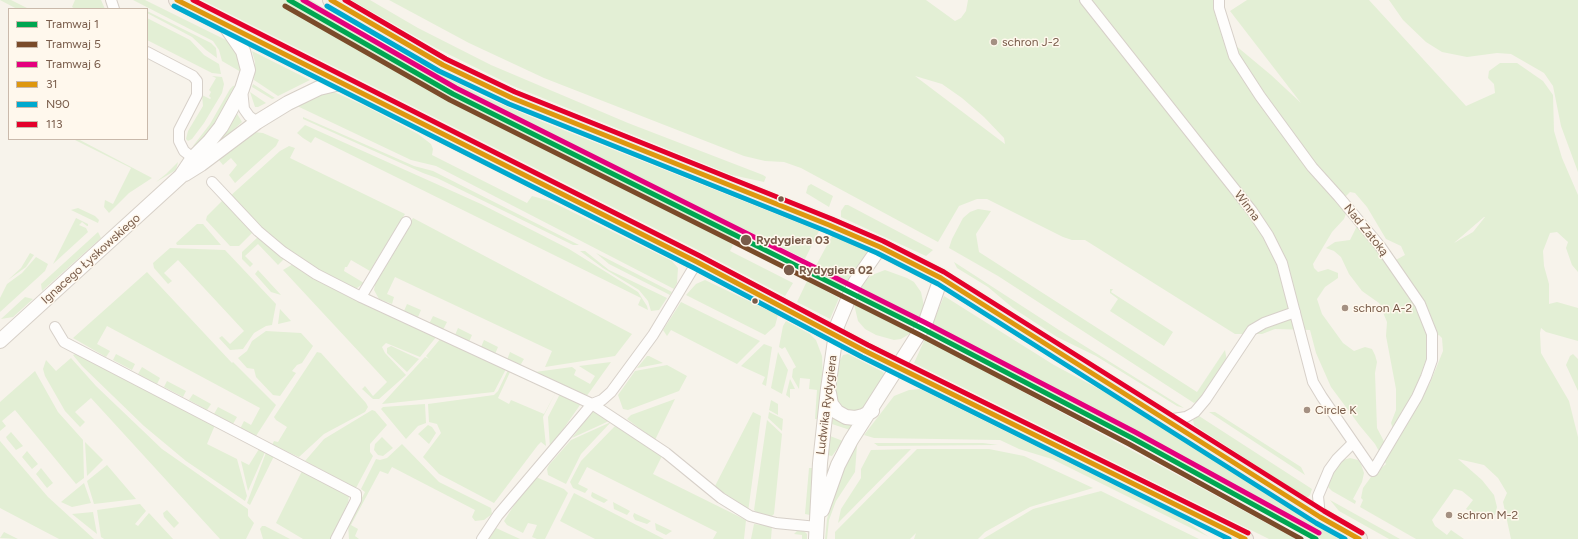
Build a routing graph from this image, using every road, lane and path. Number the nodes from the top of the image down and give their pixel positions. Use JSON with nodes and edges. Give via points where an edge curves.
{"nodes":[{"id":1,"x":177,"y":0,"type":"edge"},
{"id":2,"x":331,"y":0,"type":"edge"},
{"id":3,"x":1086,"y":0,"type":"edge"},
{"id":4,"x":1219,"y":0,"type":"edge"},
{"id":5,"x":225,"y":25,"type":"junction"},
{"id":6,"x":148,"y":53,"type":"edge"},
{"id":7,"x":340,"y":82,"type":"junction"},
{"id":8,"x":242,"y":89,"type":"junction"},
{"id":9,"x":257,"y":122,"type":"junction"},
{"id":10,"x":197,"y":161,"type":"junction"},
{"id":11,"x":212,"y":182,"type":"dead end"},
{"id":12,"x":406,"y":222,"type":"dead end"},
{"id":13,"x":880,"y":247,"type":"junction"},
{"id":14,"x":697,"y":262,"type":"junction"},
{"id":15,"x":941,"y":278,"type":"junction"},
{"id":16,"x":361,"y":297,"type":"junction"},
{"id":17,"x":1295,"y":312,"type":"junction"},
{"id":18,"x":55,"y":327,"type":"dead end"},
{"id":19,"x":835,"y":336,"type":"junction"},
{"id":20,"x":0,"y":341,"type":"edge"},
{"id":21,"x":899,"y":368,"type":"junction"},
{"id":22,"x":828,"y":389,"type":"junction"},
{"id":23,"x":592,"y":404,"type":"junction"},
{"id":24,"x":872,"y":410,"type":"junction"},
{"id":25,"x":1167,"y":420,"type":"junction"},
{"id":26,"x":1353,"y":443,"type":"junction"},
{"id":27,"x":1373,"y":471,"type":"joint"},
{"id":28,"x":1320,"y":517,"type":"junction"},
{"id":29,"x":816,"y":533,"type":"edge"},
{"id":30,"x":336,"y":539,"type":"edge"},
{"id":31,"x":482,"y":539,"type":"edge"},
{"id":32,"x":1245,"y":539,"type":"edge"},
{"id":33,"x":1359,"y":539,"type":"edge"}],
"edges":[{"from":1,"to":5,"type":"main road"},
{"from":2,"to":13,"type":"main road","via":[[443,65],[512,98]]},
{"from":3,"to":17,"type":"street","name":"Winna","via":[[1252,211],[1282,263]]},
{"from":4,"to":27,"type":"street","name":"Nad Zatoką","via":[[1219,8],[1234,56],[1312,167],[1380,246],[1420,304],[1432,334],[1432,360],[1426,377]]},
{"from":5,"to":7,"type":"main road"},
{"from":5,"to":8,"type":"street","name":"Ignacego Łyskowskiego","via":[[243,51],[246,61],[248,74]]},
{"from":6,"to":10,"type":"street","via":[[198,81],[197,95],[180,130],[179,141],[184,151]]},
{"from":7,"to":9,"type":"street","name":"Ignacego Łyskowskiego","via":[[319,88]]},
{"from":7,"to":14,"type":"main road"},
{"from":8,"to":9,"type":"street","via":[[244,109]]},
{"from":8,"to":10,"type":"street","name":"Ignacego Łyskowskiego","via":[[221,127]]},
{"from":9,"to":10,"type":"street","name":"Ignacego Łyskowskiego"},
{"from":10,"to":20,"type":"street","name":"Ignacego Łyskowskiego"},
{"from":11,"to":16,"type":"street","via":[[258,231],[283,252],[316,274]]},
{"from":12,"to":16,"type":"street"},
{"from":13,"to":15,"type":"main road"},
{"from":13,"to":19,"type":"street","name":"Ludwika Rydygiera","via":[[855,283],[840,317]]},
{"from":14,"to":19,"type":"main road"},
{"from":14,"to":23,"type":"street","via":[[638,358],[607,397]]},
{"from":15,"to":21,"type":"street","name":"Ludwika Rydygiera","via":[[926,324]]},
{"from":15,"to":25,"type":"main road"},
{"from":16,"to":23,"type":"street"},
{"from":17,"to":25,"type":"street","via":[[1252,330],[1195,412]]},
{"from":17,"to":26,"type":"street","name":"Winna","via":[[1313,382]]},
{"from":18,"to":30,"type":"street","via":[[64,342],[356,494],[356,500]]},
{"from":19,"to":21,"type":"main road"},
{"from":19,"to":22,"type":"street","name":"Ludwika Rydygiera"},
{"from":21,"to":24,"type":"street","name":"Ludwika Rydygiera"},
{"from":21,"to":32,"type":"main road"},
{"from":22,"to":24,"type":"street","via":[[831,404],[837,412],[846,417],[863,416]]},
{"from":22,"to":29,"type":"street","name":"Ludwika Rydygiera"},
{"from":23,"to":29,"type":"street","via":[[666,453],[721,498],[750,516]]},
{"from":23,"to":31,"type":"street","via":[[498,515]]},
{"from":24,"to":29,"type":"street","name":"Ludwika Rydygiera","via":[[851,440],[838,465]]},
{"from":25,"to":28,"type":"main road"},
{"from":26,"to":27,"type":"street","name":"Winna"},
{"from":26,"to":28,"type":"street","via":[[1337,459],[1325,477],[1318,496]]},
{"from":28,"to":33,"type":"main road"}]}
